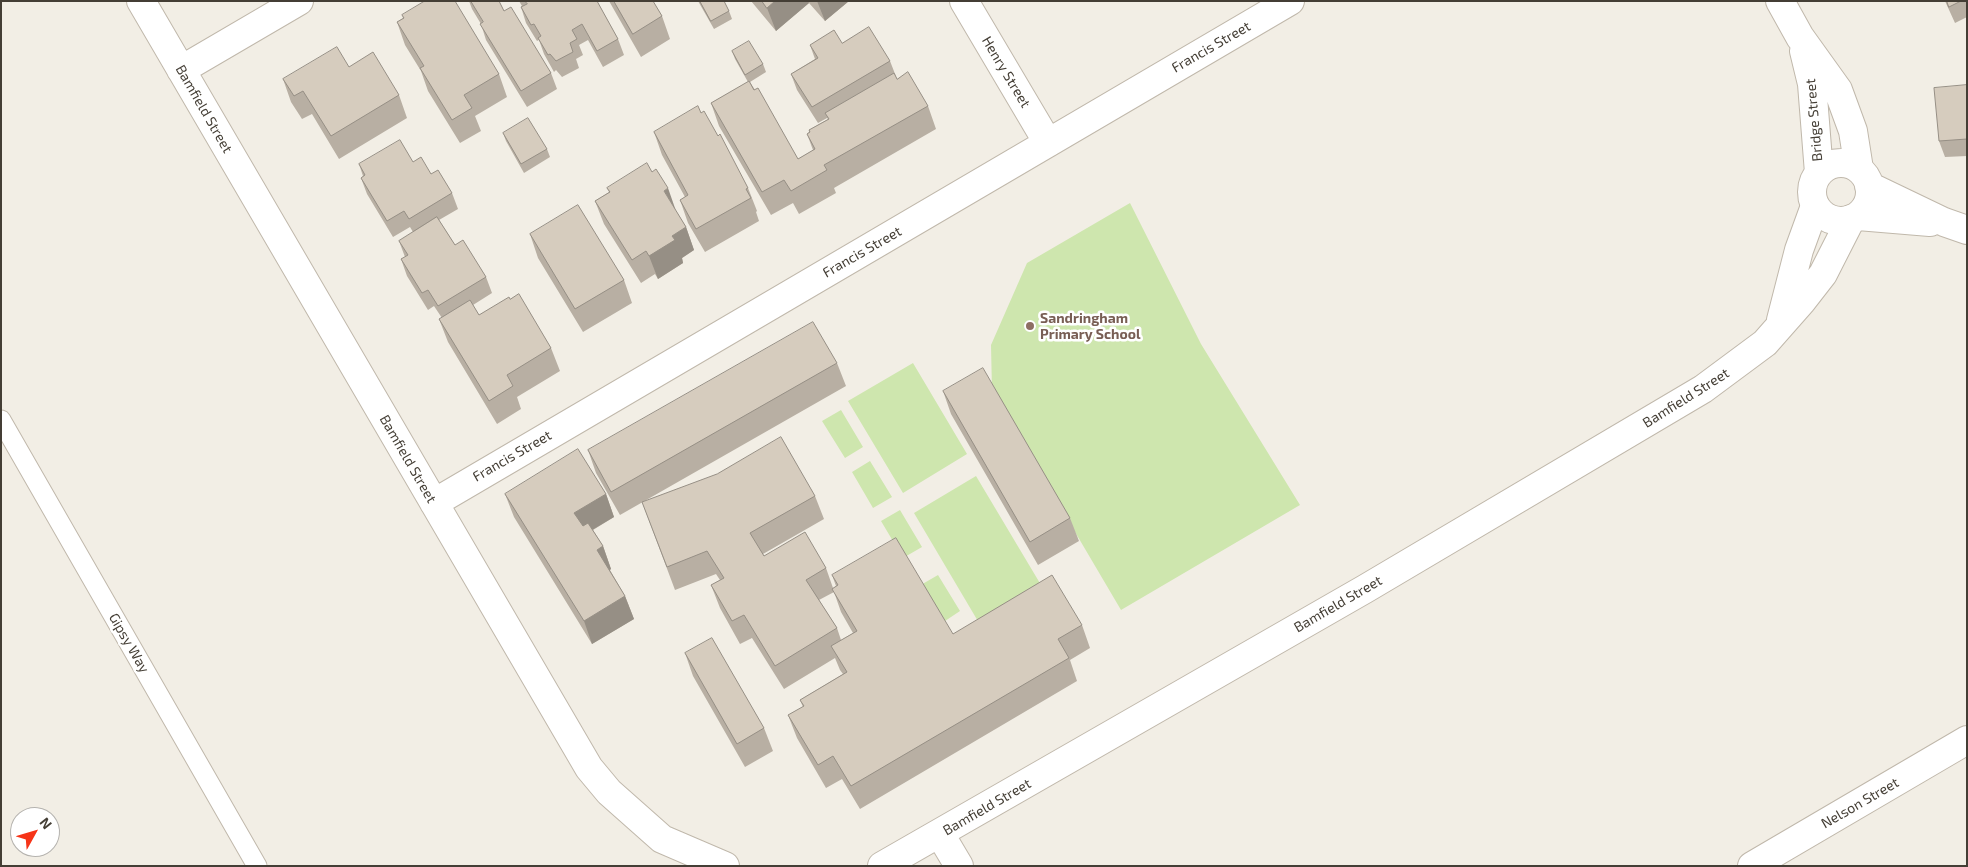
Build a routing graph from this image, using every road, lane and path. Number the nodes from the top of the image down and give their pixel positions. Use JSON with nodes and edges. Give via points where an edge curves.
{"nodes":[{"id":1,"x":141,"y":1,"type":"edge"},
{"id":2,"x":299,"y":1,"type":"edge"},
{"id":3,"x":964,"y":1,"type":"edge"},
{"id":4,"x":1290,"y":1,"type":"edge"},
{"id":5,"x":1780,"y":1,"type":"edge"},
{"id":6,"x":1800,"y":37,"type":"junction"},
{"id":7,"x":181,"y":70,"type":"junction"},
{"id":8,"x":1048,"y":143,"type":"junction"},
{"id":9,"x":1818,"y":173,"type":"junction"},
{"id":10,"x":1864,"y":178,"type":"junction"},
{"id":11,"x":1815,"y":206,"type":"junction"},
{"id":12,"x":1855,"y":218,"type":"junction"},
{"id":13,"x":1955,"y":226,"type":"edge"},
{"id":14,"x":1780,"y":324,"type":"junction"},
{"id":15,"x":1,"y":420,"type":"edge"},
{"id":16,"x":434,"y":503,"type":"junction"},
{"id":17,"x":1967,"y":740,"type":"edge"},
{"id":18,"x":940,"y":834,"type":"junction"},
{"id":19,"x":257,"y":866,"type":"edge"},
{"id":20,"x":725,"y":866,"type":"edge"},
{"id":21,"x":882,"y":866,"type":"edge"},
{"id":22,"x":959,"y":866,"type":"edge"},
{"id":23,"x":1752,"y":866,"type":"edge"}],
"edges":[{"from":1,"to":7,"type":"street","name":"Bamfield Street"},
{"from":2,"to":7,"type":"street"},
{"from":3,"to":8,"type":"street","name":"Henry Street"},
{"from":4,"to":8,"type":"street","name":"Francis Street"},
{"from":5,"to":6,"type":"street","name":"Bridge Street"},
{"from":6,"to":9,"type":"street","name":"Bridge Street","via":[[1812,84]]},
{"from":6,"to":10,"type":"street","name":"Bridge Street","via":[[1838,90],[1853,131]]},
{"from":7,"to":16,"type":"street","name":"Bamfield Street"},
{"from":8,"to":16,"type":"street","name":"Francis Street"},
{"from":9,"to":10,"type":"street","via":[[1833,164],[1851,165]]},
{"from":9,"to":11,"type":"street","via":[[1812,189]]},
{"from":10,"to":12,"type":"street","via":[[1868,203]]},
{"from":10,"to":13,"type":"street"},
{"from":11,"to":12,"type":"street","via":[[1835,221]]},
{"from":11,"to":14,"type":"street","name":"Bamfield Street","via":[[1799,250]]},
{"from":12,"to":13,"type":"street"},
{"from":12,"to":14,"type":"street","name":"Bamfield Street","via":[[1823,274]]},
{"from":14,"to":18,"type":"street","name":"Bamfield Street","via":[[1749,356],[1703,389]]},
{"from":15,"to":19,"type":"lane","name":"Gipsy Way"},
{"from":16,"to":20,"type":"street","name":"Bamfield Street","via":[[571,739],[609,792],[662,839]]},
{"from":17,"to":23,"type":"street","name":"Nelson Street"},
{"from":18,"to":21,"type":"street","name":"Bamfield Street"},
{"from":18,"to":22,"type":"street"}]}
